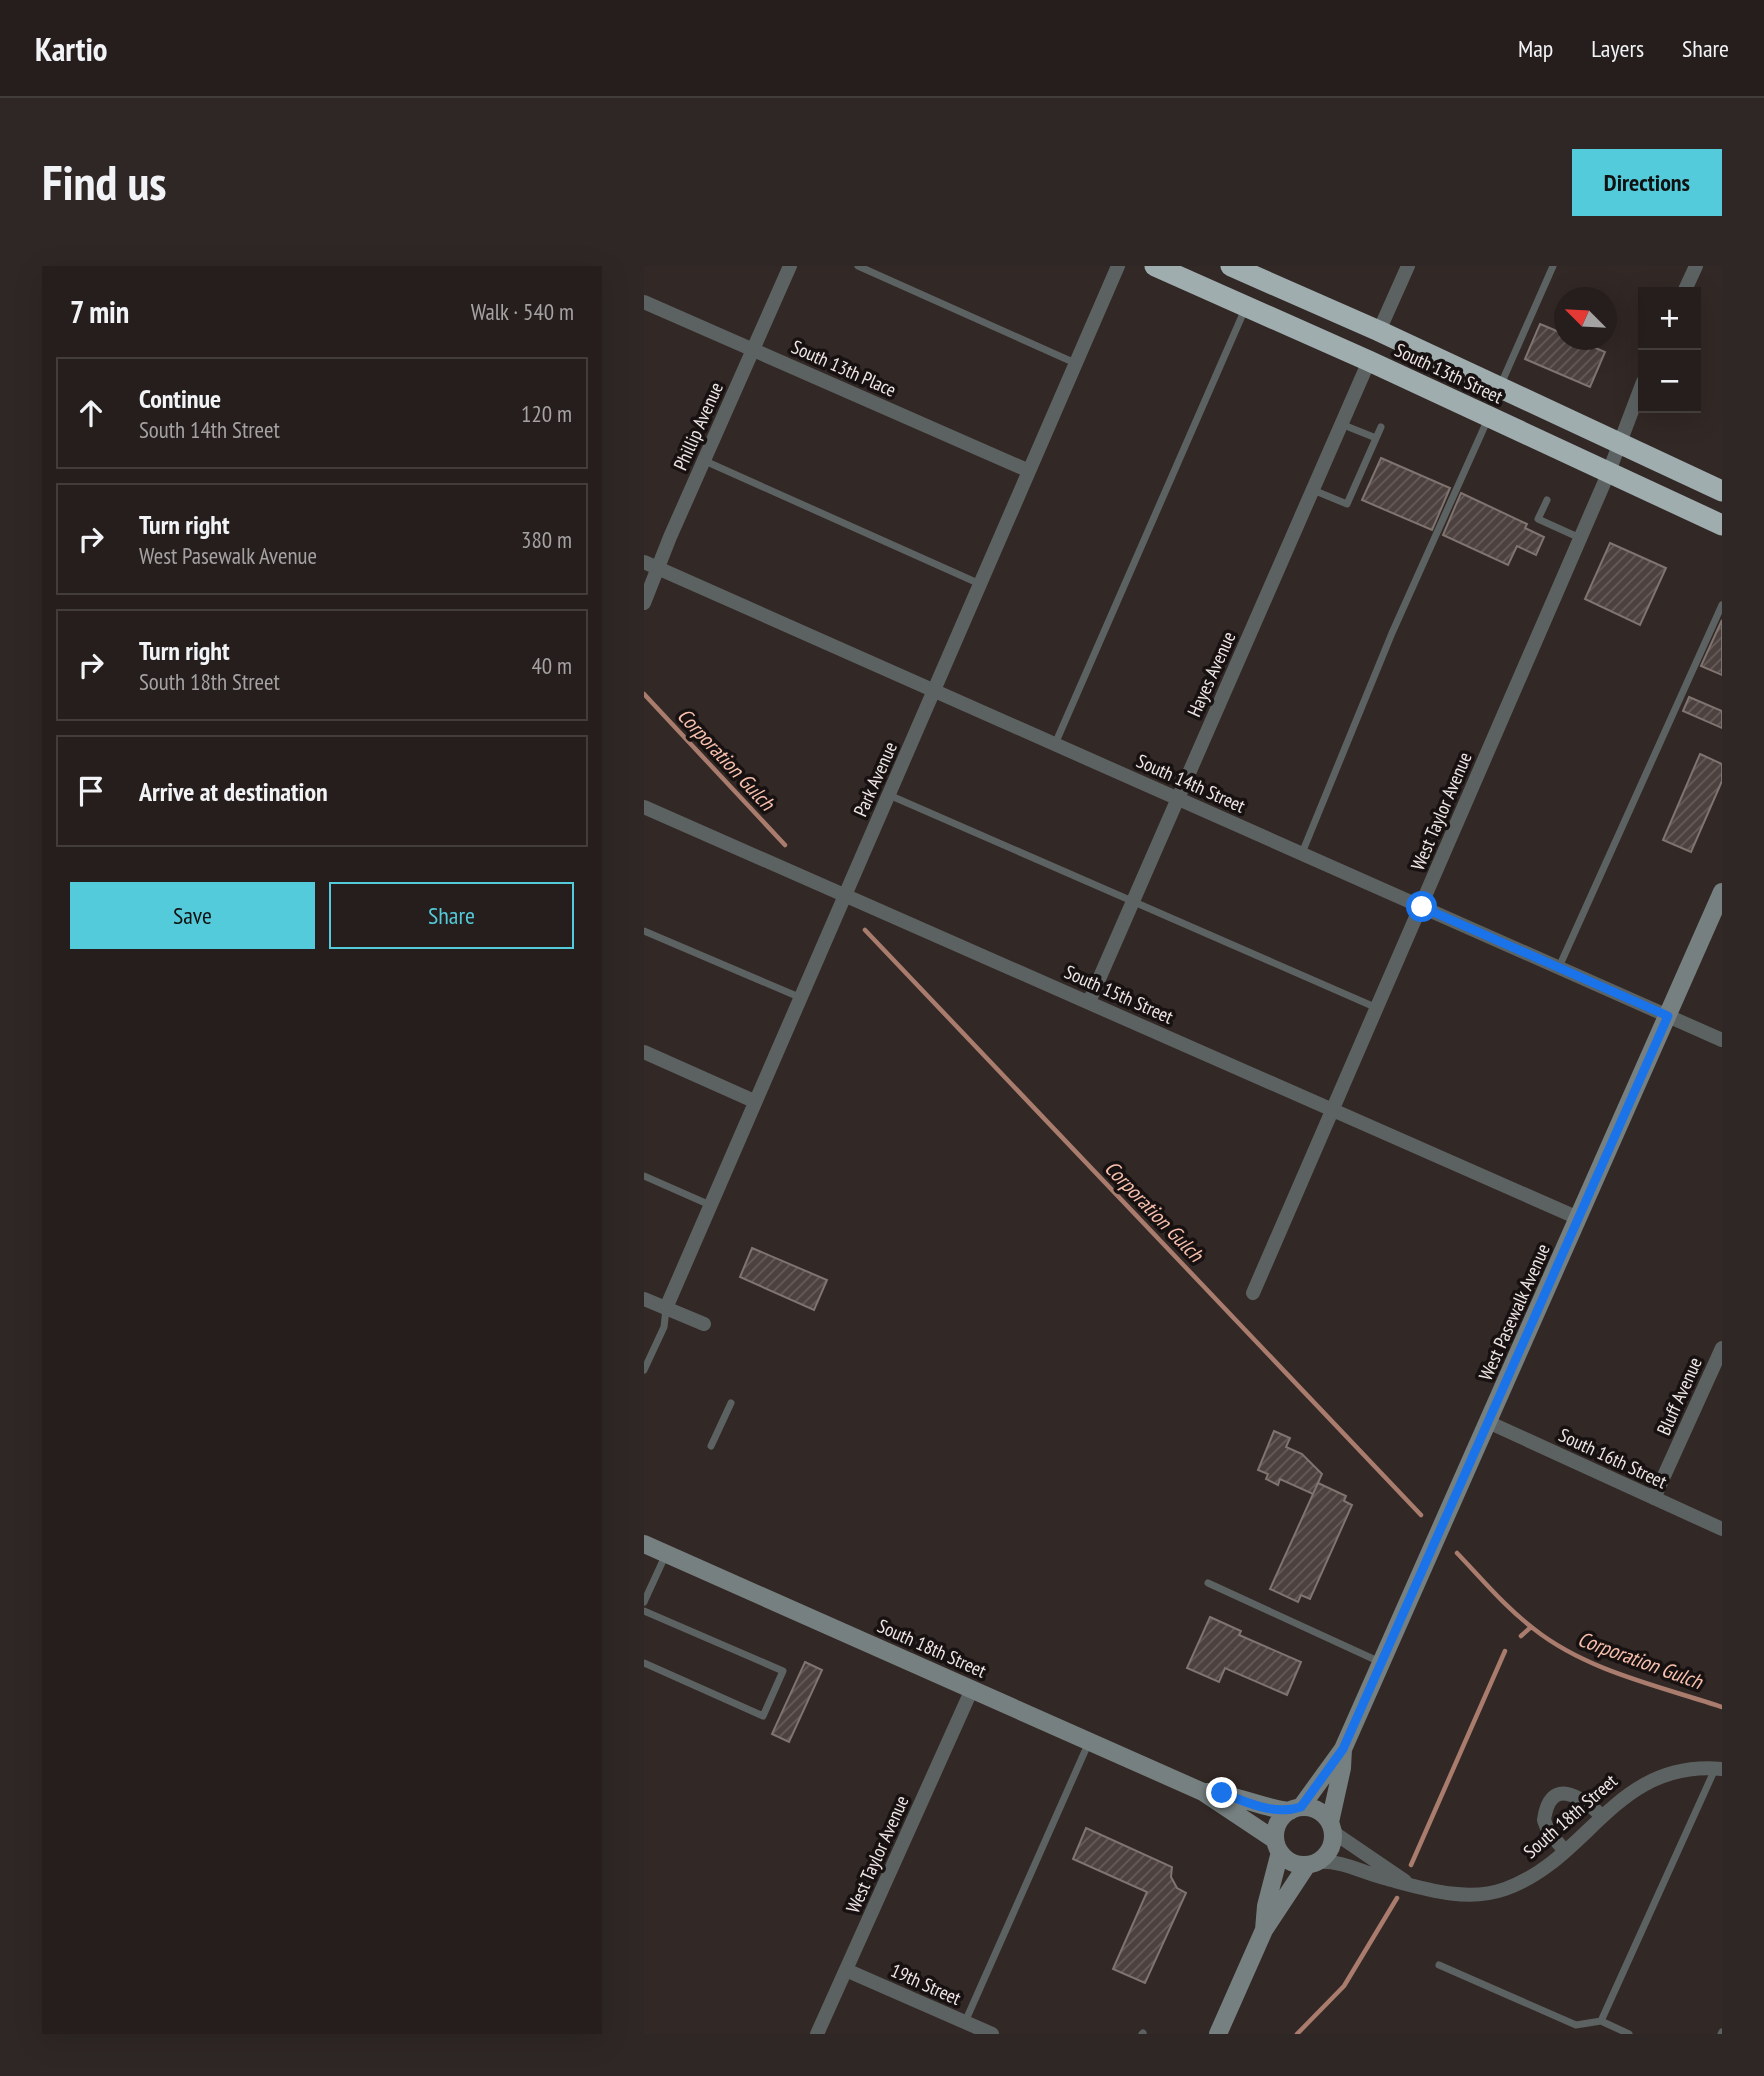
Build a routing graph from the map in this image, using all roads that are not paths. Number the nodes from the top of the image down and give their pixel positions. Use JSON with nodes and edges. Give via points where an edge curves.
{"nodes":[{"id":1,"x":790,"y":266,"type":"edge"},
{"id":2,"x":858,"y":266,"type":"edge"},
{"id":3,"x":1118,"y":266,"type":"edge"},
{"id":4,"x":1155,"y":266,"type":"edge"},
{"id":5,"x":1231,"y":266,"type":"edge"},
{"id":6,"x":1408,"y":266,"type":"edge"},
{"id":7,"x":1553,"y":266,"type":"edge"},
{"id":8,"x":1696,"y":266,"type":"edge"},
{"id":9,"x":1261,"y":272,"type":"edge"},
{"id":10,"x":1686,"y":287,"type":"edge"},
{"id":11,"x":644,"y":302,"type":"edge"},
{"id":12,"x":1246,"y":307,"type":"junction"},
{"id":13,"x":1380,"y":331,"type":"junction"},
{"id":14,"x":753,"y":349,"type":"junction"},
{"id":15,"x":1369,"y":361,"type":"junction"},
{"id":16,"x":1076,"y":363,"type":"junction"},
{"id":17,"x":1500,"y":388,"type":"junction"},
{"id":18,"x":1638,"y":394,"type":"edge"},
{"id":19,"x":1489,"y":417,"type":"junction"},
{"id":20,"x":1341,"y":424,"type":"junction"},
{"id":21,"x":1381,"y":427,"type":"dead end"},
{"id":22,"x":1376,"y":439,"type":"junction"},
{"id":23,"x":1621,"y":444,"type":"junction"},
{"id":24,"x":705,"y":461,"type":"junction"},
{"id":25,"x":1027,"y":470,"type":"junction"},
{"id":26,"x":1608,"y":474,"type":"junction"},
{"id":27,"x":1313,"y":489,"type":"junction"},
{"id":28,"x":1722,"y":491,"type":"edge"},
{"id":29,"x":1547,"y":500,"type":"dead end"},
{"id":30,"x":1722,"y":525,"type":"edge"},
{"id":31,"x":1581,"y":538,"type":"junction"},
{"id":32,"x":644,"y":562,"type":"edge"},
{"id":33,"x":659,"y":569,"type":"junction"},
{"id":34,"x":980,"y":584,"type":"junction"},
{"id":35,"x":644,"y":603,"type":"edge"},
{"id":36,"x":1722,"y":605,"type":"edge"},
{"id":37,"x":935,"y":692,"type":"junction"},
{"id":38,"x":1054,"y":745,"type":"junction"},
{"id":39,"x":889,"y":795,"type":"junction"},
{"id":40,"x":1177,"y":798,"type":"junction"},
{"id":41,"x":644,"y":807,"type":"edge"},
{"id":42,"x":1301,"y":853,"type":"junction"},
{"id":43,"x":1722,"y":892,"type":"edge"},
{"id":44,"x":843,"y":895,"type":"junction"},
{"id":45,"x":1133,"y":901,"type":"junction"},
{"id":46,"x":1422,"y":907,"type":"junction"},
{"id":47,"x":644,"y":931,"type":"edge"},
{"id":48,"x":1558,"y":968,"type":"junction"},
{"id":49,"x":799,"y":997,"type":"junction"},
{"id":50,"x":1089,"y":1002,"type":"junction"},
{"id":51,"x":1377,"y":1009,"type":"junction"},
{"id":52,"x":1668,"y":1016,"type":"junction"},
{"id":53,"x":1722,"y":1040,"type":"edge"},
{"id":54,"x":644,"y":1052,"type":"edge"},
{"id":55,"x":754,"y":1101,"type":"junction"},
{"id":56,"x":1332,"y":1111,"type":"junction"},
{"id":57,"x":644,"y":1175,"type":"edge"},
{"id":58,"x":710,"y":1205,"type":"junction"},
{"id":59,"x":1578,"y":1218,"type":"junction"},
{"id":60,"x":1254,"y":1293,"type":"dead end"},
{"id":61,"x":644,"y":1298,"type":"edge"},
{"id":62,"x":666,"y":1308,"type":"junction"},
{"id":63,"x":704,"y":1324,"type":"dead end"},
{"id":64,"x":1720,"y":1357,"type":"edge"},
{"id":65,"x":644,"y":1370,"type":"edge"},
{"id":66,"x":731,"y":1403,"type":"dead end"},
{"id":67,"x":1488,"y":1422,"type":"junction"},
{"id":68,"x":711,"y":1446,"type":"dead end"},
{"id":69,"x":1654,"y":1498,"type":"junction"},
{"id":70,"x":1722,"y":1529,"type":"edge"},
{"id":71,"x":644,"y":1544,"type":"edge"},
{"id":72,"x":666,"y":1553,"type":"junction"},
{"id":73,"x":1208,"y":1583,"type":"dead end"},
{"id":74,"x":644,"y":1602,"type":"edge"},
{"id":75,"x":644,"y":1611,"type":"edge"},
{"id":76,"x":1381,"y":1662,"type":"junction"},
{"id":77,"x":644,"y":1663,"type":"edge"},
{"id":78,"x":972,"y":1689,"type":"junction"},
{"id":79,"x":1089,"y":1741,"type":"junction"},
{"id":80,"x":1343,"y":1749,"type":"junction"},
{"id":81,"x":1719,"y":1768,"type":"edge"},
{"id":82,"x":1203,"y":1792,"type":"junction"},
{"id":83,"x":1295,"y":1809,"type":"junction"},
{"id":84,"x":1601,"y":1815,"type":"junction"},
{"id":85,"x":1331,"y":1827,"type":"junction"},
{"id":86,"x":1278,"y":1846,"type":"junction"},
{"id":87,"x":1564,"y":1850,"type":"junction"},
{"id":88,"x":1312,"y":1863,"type":"junction"},
{"id":89,"x":1406,"y":1882,"type":"junction"},
{"id":90,"x":1264,"y":1930,"type":"junction"},
{"id":91,"x":1439,"y":1965,"type":"dead end"},
{"id":92,"x":846,"y":1970,"type":"junction"},
{"id":93,"x":1601,"y":2021,"type":"junction"},
{"id":94,"x":965,"y":2022,"type":"junction"},
{"id":95,"x":817,"y":2034,"type":"edge"},
{"id":96,"x":992,"y":2034,"type":"edge"},
{"id":97,"x":1218,"y":2034,"type":"edge"},
{"id":98,"x":1629,"y":2034,"type":"edge"}],
"edges":[{"from":1,"to":14,"type":"street","name":"Phillip Avenue"},
{"from":2,"to":16,"type":"lane"},
{"from":3,"to":16,"type":"street","name":"Park Avenue"},
{"from":4,"to":12,"type":"highway","name":"South 13th Street"},
{"from":5,"to":9,"type":"highway","name":"South 13th Street"},
{"from":6,"to":13,"type":"street"},
{"from":7,"to":17,"type":"lane"},
{"from":8,"to":10,"type":"street"},
{"from":9,"to":13,"type":"highway","name":"South 13th Street"},
{"from":11,"to":14,"type":"street","name":"South 13th Place"},
{"from":12,"to":15,"type":"highway","name":"South 13th Street"},
{"from":12,"to":38,"type":"lane"},
{"from":13,"to":17,"type":"highway","name":"South 13th Street"},
{"from":14,"to":24,"type":"street","name":"Phillip Avenue"},
{"from":14,"to":25,"type":"street","name":"South 13th Place"},
{"from":15,"to":19,"type":"highway","name":"South 13th Street"},
{"from":15,"to":20,"type":"street","name":"Hayes Avenue"},
{"from":16,"to":25,"type":"street","name":"Park Avenue"},
{"from":17,"to":23,"type":"highway","name":"South 13th Street"},
{"from":18,"to":23,"type":"street","name":"West Taylor Avenue"},
{"from":19,"to":26,"type":"highway","name":"South 13th Street"},
{"from":19,"to":42,"type":"lane","via":[[1392,633]]},
{"from":20,"to":22,"type":"lane"},
{"from":20,"to":27,"type":"street","name":"Hayes Avenue"},
{"from":21,"to":22,"type":"lane"},
{"from":22,"to":27,"type":"lane","via":[[1347,504]]},
{"from":23,"to":26,"type":"street","name":"West Taylor Avenue"},
{"from":23,"to":28,"type":"highway","name":"South 13th Street"},
{"from":24,"to":33,"type":"street","name":"Phillip Avenue"},
{"from":24,"to":34,"type":"lane"},
{"from":25,"to":34,"type":"street","name":"Park Avenue"},
{"from":26,"to":30,"type":"highway","name":"South 13th Street"},
{"from":26,"to":31,"type":"street","name":"West Taylor Avenue"},
{"from":27,"to":40,"type":"street","name":"Hayes Avenue"},
{"from":29,"to":31,"type":"lane","via":[[1538,519]]},
{"from":31,"to":46,"type":"street","name":"West Taylor Avenue"},
{"from":32,"to":33,"type":"street","name":"South 14th Street"},
{"from":33,"to":35,"type":"street","name":"Phillip Avenue"},
{"from":33,"to":37,"type":"street","name":"South 14th Street"},
{"from":34,"to":37,"type":"street","name":"Park Avenue"},
{"from":36,"to":48,"type":"lane"},
{"from":37,"to":38,"type":"street","name":"South 14th Street"},
{"from":37,"to":39,"type":"street","name":"Park Avenue"},
{"from":38,"to":40,"type":"street","name":"South 14th Street"},
{"from":39,"to":44,"type":"street","name":"Park Avenue"},
{"from":39,"to":45,"type":"lane"},
{"from":40,"to":42,"type":"street","name":"South 14th Street"},
{"from":40,"to":45,"type":"street","name":"Hayes Avenue"},
{"from":41,"to":44,"type":"street","name":"South 15th Street"},
{"from":42,"to":46,"type":"street","name":"South 14th Street"},
{"from":43,"to":52,"type":"street","name":"West Pasewalk Avenue"},
{"from":44,"to":49,"type":"street","name":"Park Avenue"},
{"from":44,"to":50,"type":"street","name":"South 15th Street"},
{"from":45,"to":50,"type":"street","name":"Hayes Avenue"},
{"from":45,"to":51,"type":"lane"},
{"from":46,"to":48,"type":"street","name":"South 14th Street"},
{"from":46,"to":51,"type":"street","name":"West Taylor Avenue"},
{"from":47,"to":49,"type":"lane"},
{"from":48,"to":52,"type":"street","name":"South 14th Street"},
{"from":49,"to":55,"type":"street","name":"Park Avenue"},
{"from":50,"to":56,"type":"street","name":"South 15th Street"},
{"from":51,"to":56,"type":"street","name":"West Taylor Avenue"},
{"from":52,"to":53,"type":"street","name":"South 14th Street"},
{"from":52,"to":59,"type":"street","name":"West Pasewalk Avenue"},
{"from":54,"to":55,"type":"street"},
{"from":55,"to":58,"type":"street","name":"Park Avenue"},
{"from":56,"to":59,"type":"street","name":"South 15th Street"},
{"from":56,"to":60,"type":"street","name":"West Taylor Avenue"},
{"from":57,"to":58,"type":"lane"},
{"from":58,"to":62,"type":"street","name":"Park Avenue"},
{"from":59,"to":67,"type":"street","name":"West Pasewalk Avenue"},
{"from":61,"to":62,"type":"street"},
{"from":62,"to":63,"type":"street"},
{"from":62,"to":65,"type":"lane","via":[[664,1326]]},
{"from":64,"to":69,"type":"street","name":"Bluff Avenue"},
{"from":66,"to":68,"type":"lane"},
{"from":67,"to":69,"type":"street","name":"South 16th Street"},
{"from":67,"to":76,"type":"street","name":"West Pasewalk Avenue"},
{"from":69,"to":70,"type":"street","name":"South 16th Street"},
{"from":71,"to":72,"type":"street","name":"South 18th Street"},
{"from":72,"to":74,"type":"lane"},
{"from":72,"to":78,"type":"street","name":"South 18th Street"},
{"from":73,"to":76,"type":"lane"},
{"from":75,"to":77,"type":"lane","via":[[783,1671],[763,1716]]},
{"from":76,"to":80,"type":"street","name":"West Pasewalk Avenue"},
{"from":78,"to":79,"type":"street","name":"South 18th Street"},
{"from":78,"to":92,"type":"street","name":"West Taylor Avenue"},
{"from":79,"to":82,"type":"street","name":"South 18th Street"},
{"from":79,"to":94,"type":"lane"},
{"from":80,"to":83,"type":"street","name":"West Pasewalk Avenue"},
{"from":80,"to":85,"type":"street","name":"West Pasewalk Avenue"},
{"from":81,"to":84,"type":"street","name":"South 18th Street","via":[[1681,1769],[1659,1776]]},
{"from":81,"to":93,"type":"lane"},
{"from":82,"to":83,"type":"street","name":"South 18th Street","via":[[1222,1793],[1257,1806]]},
{"from":82,"to":86,"type":"street","name":"South 18th Street"},
{"from":83,"to":85,"type":"street","via":[[1312,1808]]},
{"from":83,"to":86,"type":"street","via":[[1278,1823]]},
{"from":84,"to":87,"type":"street","name":"South 18th Street"},
{"from":84,"to":87,"type":"street","via":[[1568,1793],[1552,1799],[1544,1820]]},
{"from":85,"to":88,"type":"street","via":[[1332,1844]]},
{"from":85,"to":89,"type":"street","name":"South 18th Street"},
{"from":86,"to":88,"type":"street","via":[[1288,1860]]},
{"from":86,"to":90,"type":"street"},
{"from":87,"to":89,"type":"street","name":"South 18th Street","via":[[1539,1873],[1483,1894],[1431,1891]]},
{"from":88,"to":89,"type":"street","name":"South 18th Street","via":[[1330,1861]]},
{"from":88,"to":90,"type":"street"},
{"from":90,"to":97,"type":"street"},
{"from":91,"to":93,"type":"lane","via":[[1576,2025]]},
{"from":92,"to":94,"type":"street","name":"19th Street"},
{"from":92,"to":95,"type":"street","name":"West Taylor Avenue"},
{"from":93,"to":98,"type":"lane"},
{"from":94,"to":96,"type":"street","name":"19th Street"}]}
